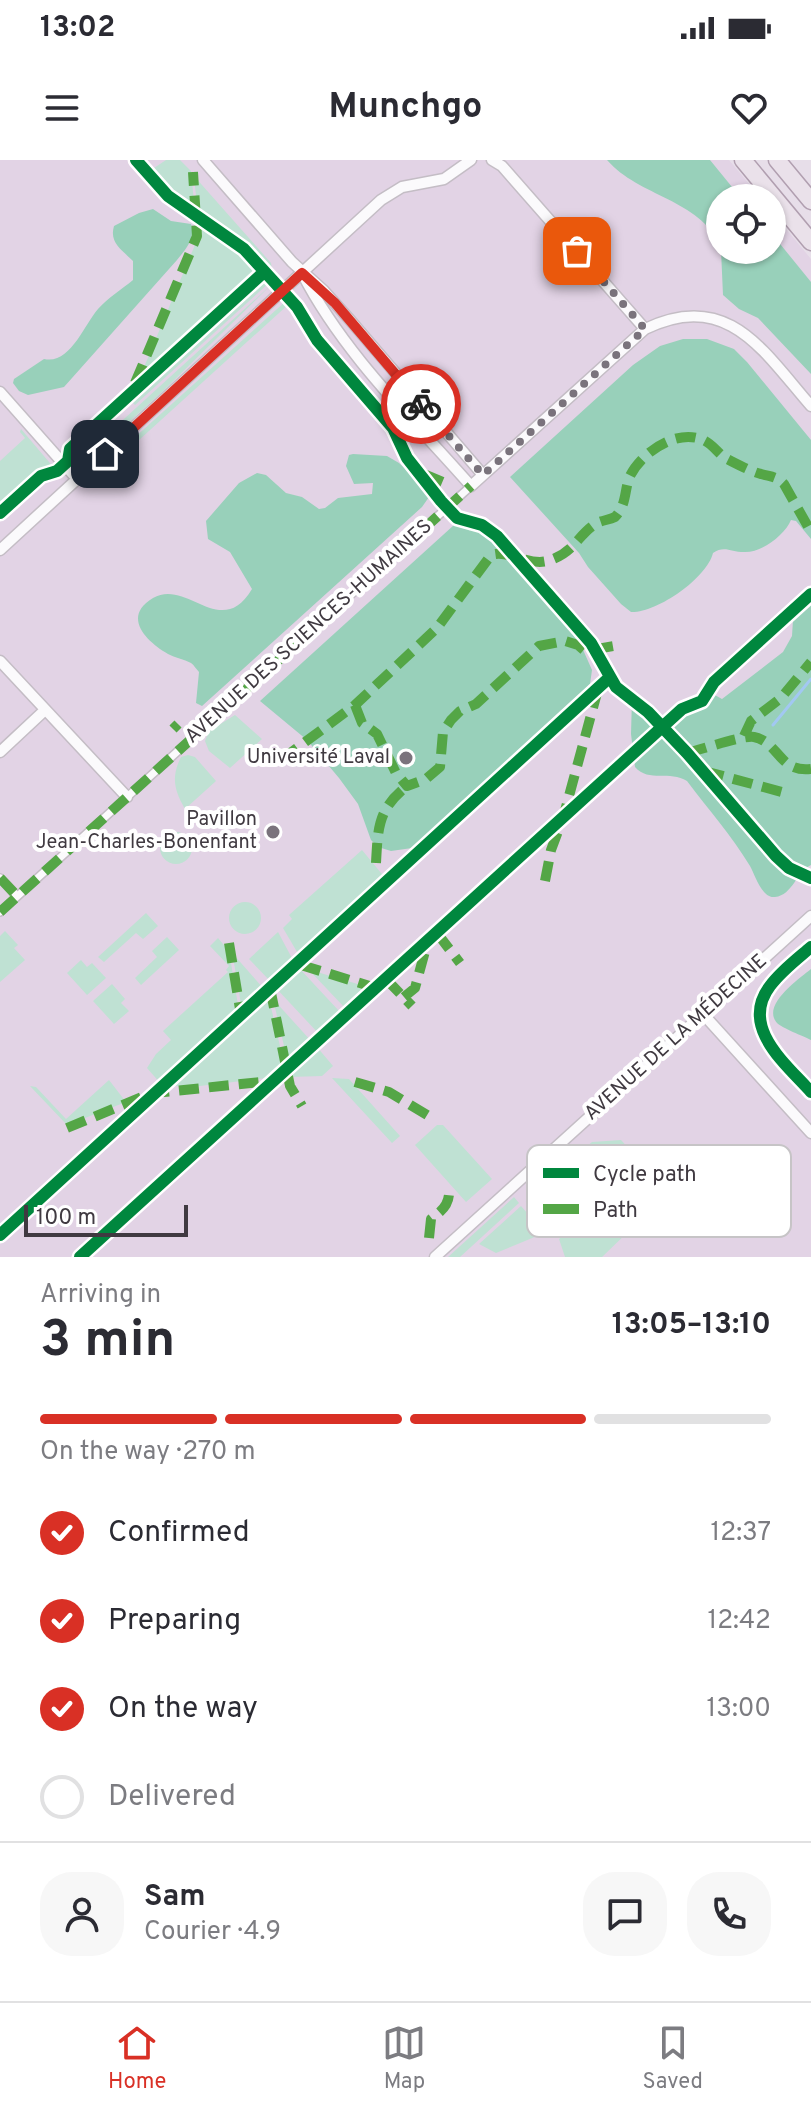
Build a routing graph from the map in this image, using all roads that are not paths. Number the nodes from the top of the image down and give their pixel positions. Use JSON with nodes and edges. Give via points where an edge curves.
{"nodes":[{"id":1,"x":203,"y":160,"type":"edge"},
{"id":2,"x":471,"y":160,"type":"edge"},
{"id":3,"x":492,"y":160,"type":"edge"},
{"id":4,"x":743,"y":160,"type":"edge"},
{"id":5,"x":777,"y":160,"type":"edge"},
{"id":6,"x":811,"y":201,"type":"edge"},
{"id":7,"x":811,"y":242,"type":"edge"},
{"id":8,"x":302,"y":273,"type":"junction"},
{"id":9,"x":645,"y":329,"type":"junction"},
{"id":10,"x":0,"y":392,"type":"edge"},
{"id":11,"x":811,"y":406,"type":"edge"},
{"id":12,"x":483,"y":475,"type":"junction"},
{"id":13,"x":81,"y":476,"type":"junction"},
{"id":14,"x":471,"y":486,"type":"junction"},
{"id":15,"x":0,"y":550,"type":"edge"},
{"id":16,"x":0,"y":661,"type":"edge"},
{"id":17,"x":45,"y":710,"type":"junction"},
{"id":18,"x":0,"y":752,"type":"edge"},
{"id":19,"x":127,"y":797,"type":"junction"},
{"id":20,"x":0,"y":878,"type":"edge"},
{"id":21,"x":17,"y":896,"type":"junction"},
{"id":22,"x":0,"y":912,"type":"edge"},
{"id":23,"x":811,"y":916,"type":"edge"},
{"id":24,"x":703,"y":1014,"type":"junction"},
{"id":25,"x":811,"y":1133,"type":"edge"},
{"id":26,"x":559,"y":1145,"type":"edge"},
{"id":27,"x":527,"y":1174,"type":"edge"},
{"id":28,"x":435,"y":1257,"type":"edge"}],
"edges":[{"from":1,"to":8,"type":"street"},
{"from":2,"to":8,"type":"street","via":[[444,179],[389,193]]},
{"from":3,"to":9,"type":"street"},
{"from":4,"to":7,"type":"main road"},
{"from":5,"to":6,"type":"main road"},
{"from":8,"to":12,"type":"street","via":[[343,311]]},
{"from":8,"to":13,"type":"street"},
{"from":8,"to":14,"type":"street","via":[[348,343]]},
{"from":9,"to":11,"type":"street","name":"AVENUE DES SCIENCES-HUMAINES","via":[[690,317],[734,326]]},
{"from":9,"to":12,"type":"street","name":"AVENUE DES SCIENCES-HUMAINES"},
{"from":10,"to":13,"type":"street"},
{"from":12,"to":14,"type":"street","name":"AVENUE DES SCIENCES-HUMAINES"},
{"from":13,"to":15,"type":"street"},
{"from":14,"to":19,"type":"street","name":"AVENUE DES SCIENCES-HUMAINES"},
{"from":16,"to":17,"type":"street"},
{"from":17,"to":18,"type":"street"},
{"from":17,"to":19,"type":"street"},
{"from":19,"to":21,"type":"street","name":"AVENUE DES SCIENCES-HUMAINES"},
{"from":20,"to":21,"type":"street"},
{"from":21,"to":22,"type":"street","name":"AVENUE DES SCIENCES-HUMAINES"},
{"from":23,"to":24,"type":"street","name":"AVENUE DE LA MÉDECINE"},
{"from":24,"to":25,"type":"street"},
{"from":24,"to":26,"type":"street","name":"AVENUE DE LA MÉDECINE"},
{"from":27,"to":28,"type":"street","name":"AVENUE DE LA MÉDECINE"}]}
